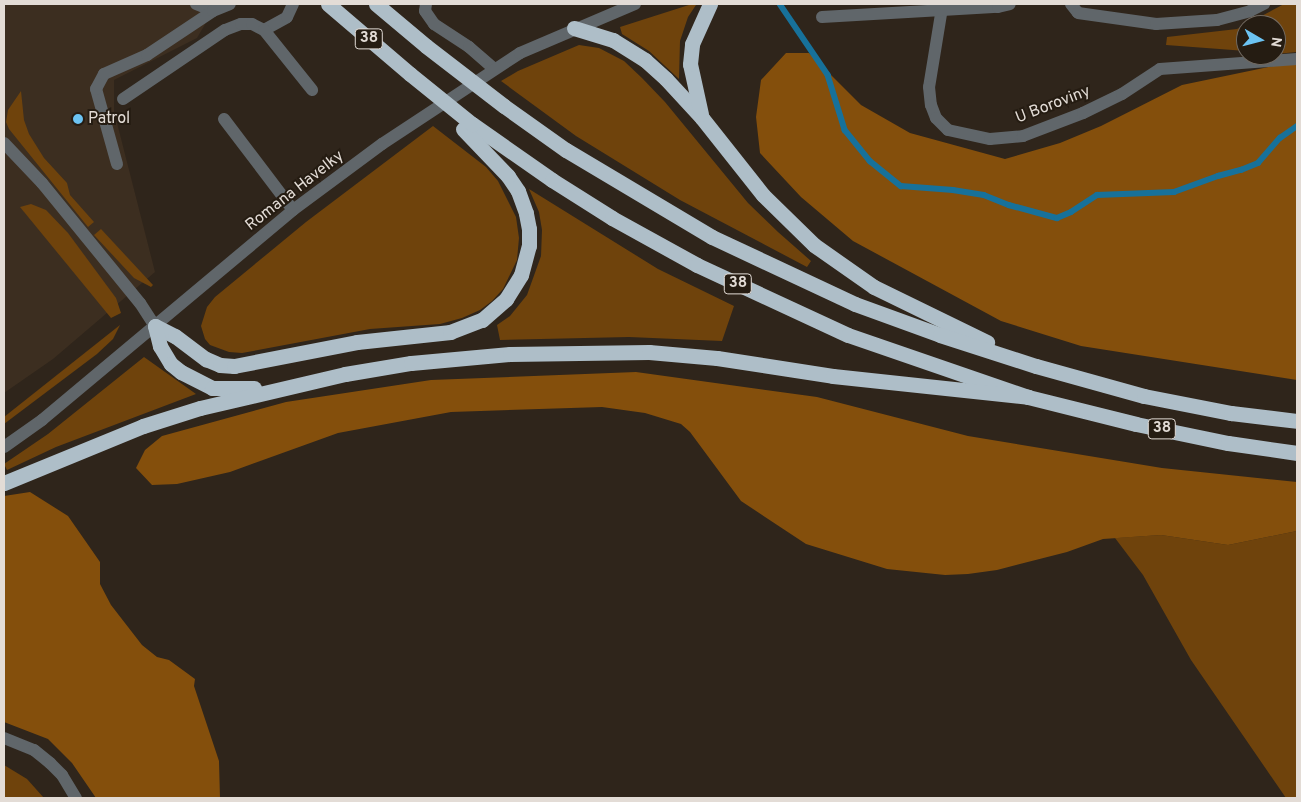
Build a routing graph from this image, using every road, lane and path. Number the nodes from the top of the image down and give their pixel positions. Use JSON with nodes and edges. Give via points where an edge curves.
{"nodes":[{"id":1,"x":196,"y":4,"type":"edge"},
{"id":2,"x":230,"y":4,"type":"edge"},
{"id":3,"x":293,"y":4,"type":"edge"},
{"id":4,"x":328,"y":4,"type":"edge"},
{"id":5,"x":376,"y":4,"type":"edge"},
{"id":6,"x":426,"y":4,"type":"edge"},
{"id":7,"x":635,"y":4,"type":"edge"},
{"id":8,"x":710,"y":4,"type":"edge"},
{"id":9,"x":1010,"y":4,"type":"edge"},
{"id":10,"x":1071,"y":4,"type":"edge"},
{"id":11,"x":1264,"y":4,"type":"edge"},
{"id":12,"x":942,"y":8,"type":"junction"},
{"id":13,"x":213,"y":11,"type":"junction"},
{"id":14,"x":822,"y":17,"type":"dead end"},
{"id":15,"x":574,"y":28,"type":"junction"},
{"id":16,"x":264,"y":30,"type":"junction"},
{"id":17,"x":1297,"y":59,"type":"edge"},
{"id":18,"x":494,"y":68,"type":"junction"},
{"id":19,"x":312,"y":90,"type":"dead end"},
{"id":20,"x":122,"y":99,"type":"dead end"},
{"id":21,"x":702,"y":118,"type":"junction"},
{"id":22,"x":224,"y":119,"type":"dead end"},
{"id":23,"x":467,"y":127,"type":"junction"},
{"id":24,"x":4,"y":143,"type":"edge"},
{"id":25,"x":117,"y":164,"type":"dead end"},
{"id":26,"x":293,"y":210,"type":"junction"},
{"id":27,"x":155,"y":326,"type":"junction"},
{"id":28,"x":1036,"y":366,"type":"junction"},
{"id":29,"x":291,"y":386,"type":"junction"},
{"id":30,"x":1028,"y":397,"type":"junction"},
{"id":31,"x":1297,"y":421,"type":"edge"},
{"id":32,"x":4,"y":447,"type":"edge"},
{"id":33,"x":1297,"y":453,"type":"edge"},
{"id":34,"x":4,"y":483,"type":"edge"},
{"id":35,"x":4,"y":738,"type":"edge"},
{"id":36,"x":76,"y":798,"type":"edge"}],
"edges":[{"from":1,"to":13,"type":"street"},
{"from":2,"to":13,"type":"street"},
{"from":3,"to":16,"type":"street","via":[[287,17]]},
{"from":4,"to":23,"type":"highway","number":"38","bridge":true},
{"from":5,"to":28,"type":"highway","number":"38","bridge":true,"via":[[504,106],[566,150],[712,237],[855,304],[940,336]]},
{"from":6,"to":18,"type":"street","via":[[425,11],[434,24]]},
{"from":7,"to":15,"type":"street","name":"Romana Havelky"},
{"from":8,"to":21,"type":"highway","via":[[698,25],[690,64]]},
{"from":9,"to":12,"type":"street"},
{"from":10,"to":11,"type":"street","via":[[1078,13],[1156,24],[1217,20]]},
{"from":12,"to":14,"type":"street"},
{"from":12,"to":17,"type":"street","name":"U Boroviny","via":[[929,87],[931,105],[936,118],[948,130],[990,139],[1023,136],[1083,113],[1122,94],[1160,69]]},
{"from":13,"to":25,"type":"street","via":[[147,55],[104,74],[96,89]]},
{"from":15,"to":18,"type":"street","name":"Romana Havelky"},
{"from":15,"to":21,"type":"highway","via":[[613,40],[645,60]]},
{"from":16,"to":19,"type":"street"},
{"from":16,"to":20,"type":"street","via":[[252,24],[241,24],[225,30]]},
{"from":18,"to":26,"type":"street","name":"Romana Havelky","via":[[382,144]]},
{"from":21,"to":28,"type":"highway","via":[[763,195],[814,245],[874,287]]},
{"from":22,"to":26,"type":"street"},
{"from":23,"to":27,"type":"highway","via":[[518,191],[529,229],[521,275],[506,299],[482,320],[450,332],[357,342],[234,366],[206,359],[176,336]]},
{"from":23,"to":30,"type":"highway","number":"38","via":[[590,204],[697,265],[848,336]]},
{"from":24,"to":27,"type":"street","via":[[42,183]]},
{"from":26,"to":27,"type":"street","name":"Romana Havelky"},
{"from":27,"to":29,"type":"highway","via":[[160,346],[171,364],[197,382],[212,388]]},
{"from":27,"to":32,"type":"street","name":"Romana Havelky","via":[[42,420]]},
{"from":28,"to":31,"type":"highway","number":"38","via":[[1144,396],[1231,413]]},
{"from":29,"to":30,"type":"highway","via":[[411,363],[510,354],[648,352]]},
{"from":29,"to":34,"type":"highway","via":[[142,426]]},
{"from":30,"to":33,"type":"highway","number":"38","via":[[1136,424]]},
{"from":35,"to":36,"type":"street","via":[[34,750],[50,763]]}]}
